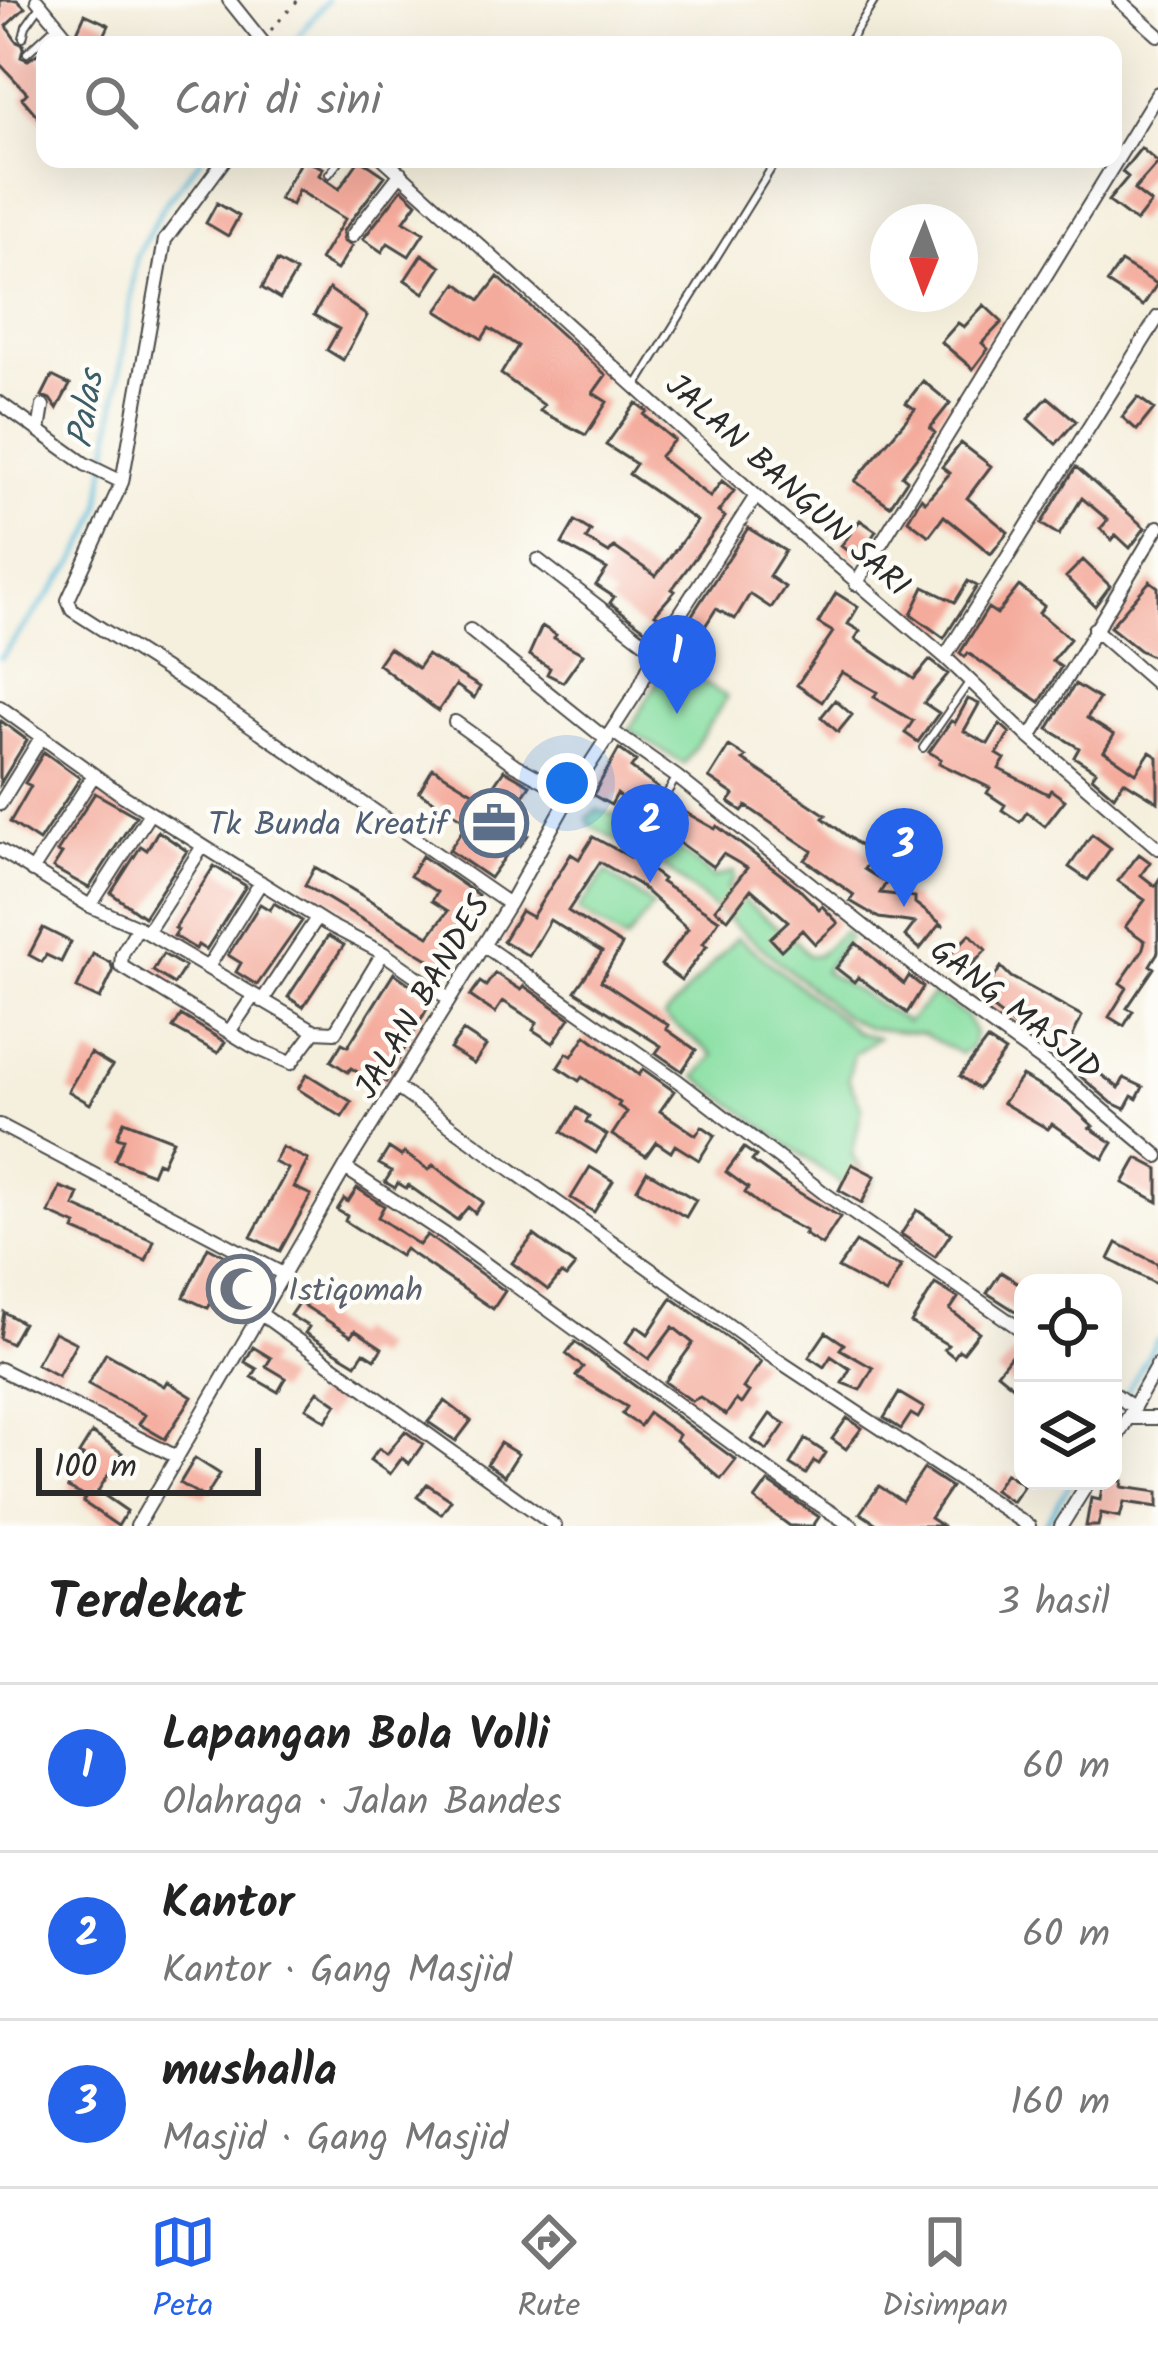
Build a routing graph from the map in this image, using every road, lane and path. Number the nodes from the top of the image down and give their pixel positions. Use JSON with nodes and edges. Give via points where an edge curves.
{"nodes":[{"id":1,"x":229,"y":0,"type":"edge"},
{"id":2,"x":298,"y":0,"type":"edge"},
{"id":3,"x":874,"y":0,"type":"edge"},
{"id":4,"x":1119,"y":0,"type":"edge"},
{"id":5,"x":39,"y":3,"type":"edge"},
{"id":6,"x":57,"y":25,"type":"junction"},
{"id":7,"x":1158,"y":34,"type":"edge"},
{"id":8,"x":45,"y":36,"type":"edge"},
{"id":9,"x":66,"y":36,"type":"edge"},
{"id":10,"x":257,"y":36,"type":"edge"},
{"id":11,"x":269,"y":36,"type":"edge"},
{"id":12,"x":852,"y":36,"type":"edge"},
{"id":13,"x":23,"y":38,"type":"dead end"},
{"id":14,"x":36,"y":45,"type":"edge"},
{"id":15,"x":27,"y":53,"type":"dead end"},
{"id":16,"x":1158,"y":93,"type":"edge"},
{"id":17,"x":1122,"y":152,"type":"edge"},
{"id":18,"x":218,"y":168,"type":"edge"},
{"id":19,"x":334,"y":168,"type":"edge"},
{"id":20,"x":395,"y":168,"type":"edge"},
{"id":21,"x":771,"y":168,"type":"edge"},
{"id":22,"x":1112,"y":168,"type":"edge"},
{"id":23,"x":401,"y":173,"type":"junction"},
{"id":24,"x":329,"y":174,"type":"dead end"},
{"id":25,"x":352,"y":236,"type":"dead end"},
{"id":26,"x":1158,"y":317,"type":"edge"},
{"id":27,"x":638,"y":385,"type":"junction"},
{"id":28,"x":0,"y":403,"type":"edge"},
{"id":29,"x":43,"y":406,"type":"dead end"},
{"id":30,"x":39,"y":431,"type":"junction"},
{"id":31,"x":122,"y":482,"type":"junction"},
{"id":32,"x":756,"y":496,"type":"junction"},
{"id":33,"x":1158,"y":527,"type":"edge"},
{"id":34,"x":538,"y":560,"type":"dead end"},
{"id":35,"x":856,"y":584,"type":"junction"},
{"id":36,"x":1094,"y":629,"type":"junction"},
{"id":37,"x":470,"y":630,"type":"dead end"},
{"id":38,"x":656,"y":651,"type":"junction"},
{"id":39,"x":945,"y":657,"type":"junction"},
{"id":40,"x":970,"y":682,"type":"junction"},
{"id":41,"x":1158,"y":685,"type":"edge"},
{"id":42,"x":0,"y":707,"type":"edge"},
{"id":43,"x":455,"y":722,"type":"dead end"},
{"id":44,"x":42,"y":736,"type":"junction"},
{"id":45,"x":609,"y":736,"type":"junction"},
{"id":46,"x":1030,"y":738,"type":"junction"},
{"id":47,"x":923,"y":748,"type":"dead end"},
{"id":48,"x":94,"y":776,"type":"junction"},
{"id":49,"x":677,"y":777,"type":"junction"},
{"id":50,"x":570,"y":795,"type":"junction"},
{"id":51,"x":0,"y":804,"type":"edge"},
{"id":52,"x":656,"y":811,"type":"dead end"},
{"id":53,"x":150,"y":813,"type":"junction"},
{"id":54,"x":203,"y":846,"type":"junction"},
{"id":55,"x":1158,"y":848,"type":"edge"},
{"id":56,"x":0,"y":850,"type":"edge"},
{"id":57,"x":32,"y":871,"type":"junction"},
{"id":58,"x":260,"y":882,"type":"junction"},
{"id":59,"x":508,"y":904,"type":"junction"},
{"id":60,"x":90,"y":906,"type":"junction"},
{"id":61,"x":317,"y":918,"type":"junction"},
{"id":62,"x":143,"y":930,"type":"junction"},
{"id":63,"x":483,"y":944,"type":"junction"},
{"id":64,"x":383,"y":952,"type":"junction"},
{"id":65,"x":208,"y":967,"type":"junction"},
{"id":66,"x":258,"y":998,"type":"junction"},
{"id":67,"x":449,"y":999,"type":"junction"},
{"id":68,"x":315,"y":1031,"type":"junction"},
{"id":69,"x":229,"y":1032,"type":"junction"},
{"id":70,"x":397,"y":1087,"type":"junction"},
{"id":71,"x":0,"y":1125,"type":"edge"},
{"id":72,"x":1158,"y":1156,"type":"edge"},
{"id":73,"x":345,"y":1168,"type":"junction"},
{"id":74,"x":285,"y":1275,"type":"junction"},
{"id":75,"x":261,"y":1314,"type":"junction"},
{"id":76,"x":1014,"y":1325,"type":"edge"},
{"id":77,"x":1158,"y":1364,"type":"edge"},
{"id":78,"x":0,"y":1369,"type":"edge"},
{"id":79,"x":1125,"y":1404,"type":"edge"},
{"id":80,"x":1158,"y":1418,"type":"edge"},
{"id":81,"x":175,"y":1456,"type":"junction"},
{"id":82,"x":1084,"y":1490,"type":"edge"},
{"id":83,"x":136,"y":1526,"type":"edge"},
{"id":84,"x":555,"y":1526,"type":"edge"},
{"id":85,"x":852,"y":1526,"type":"edge"},
{"id":86,"x":1028,"y":1526,"type":"edge"},
{"id":87,"x":1061,"y":1526,"type":"edge"}],
"edges":[{"from":1,"to":10,"type":"street"},
{"from":2,"to":11,"type":"path"},
{"from":3,"to":12,"type":"lane"},
{"from":4,"to":7,"type":"street"},
{"from":5,"to":6,"type":"street"},
{"from":5,"to":13,"type":"lane"},
{"from":6,"to":8,"type":"lane"},
{"from":6,"to":9,"type":"street"},
{"from":14,"to":15,"type":"lane"},
{"from":16,"to":17,"type":"street"},
{"from":18,"to":31,"type":"street","via":[[165,240]]},
{"from":19,"to":24,"type":"lane"},
{"from":20,"to":23,"type":"street","name":"JALAN BANGUN SARI"},
{"from":21,"to":27,"type":"lane"},
{"from":22,"to":35,"type":"street"},
{"from":23,"to":25,"type":"street"},
{"from":23,"to":27,"type":"street","name":"JALAN BANGUN SARI"},
{"from":26,"to":39,"type":"street"},
{"from":27,"to":32,"type":"street","name":"JALAN BANGUN SARI"},
{"from":28,"to":30,"type":"street"},
{"from":29,"to":30,"type":"street"},
{"from":30,"to":31,"type":"street"},
{"from":31,"to":59,"type":"street","via":[[68,594],[73,610]]},
{"from":32,"to":35,"type":"street","name":"JALAN BANGUN SARI"},
{"from":32,"to":38,"type":"street","name":"JALAN BANDES"},
{"from":33,"to":36,"type":"street"},
{"from":34,"to":38,"type":"street"},
{"from":35,"to":39,"type":"street","name":"JALAN BANGUN SARI"},
{"from":36,"to":41,"type":"street"},
{"from":36,"to":46,"type":"street"},
{"from":37,"to":45,"type":"street","name":"GANG MASJID"},
{"from":38,"to":45,"type":"street","name":"JALAN BANDES"},
{"from":39,"to":40,"type":"street","name":"JALAN BANGUN SARI"},
{"from":40,"to":46,"type":"street","name":"JALAN BANGUN SARI"},
{"from":40,"to":47,"type":"lane"},
{"from":42,"to":44,"type":"street"},
{"from":43,"to":50,"type":"street"},
{"from":44,"to":48,"type":"street"},
{"from":44,"to":51,"type":"street"},
{"from":45,"to":49,"type":"street","name":"GANG MASJID"},
{"from":45,"to":50,"type":"street","name":"JALAN BANDES"},
{"from":46,"to":55,"type":"street","name":"JALAN BANGUN SARI"},
{"from":48,"to":53,"type":"street"},
{"from":48,"to":57,"type":"street"},
{"from":49,"to":52,"type":"lane"},
{"from":49,"to":72,"type":"street","name":"GANG MASJID"},
{"from":50,"to":59,"type":"street","name":"JALAN BANDES"},
{"from":53,"to":54,"type":"street"},
{"from":53,"to":60,"type":"street"},
{"from":54,"to":58,"type":"street"},
{"from":54,"to":62,"type":"street"},
{"from":56,"to":57,"type":"street"},
{"from":57,"to":60,"type":"street"},
{"from":58,"to":61,"type":"street"},
{"from":58,"to":65,"type":"street"},
{"from":59,"to":63,"type":"street","name":"JALAN BANDES"},
{"from":60,"to":62,"type":"street"},
{"from":61,"to":64,"type":"street"},
{"from":61,"to":66,"type":"street"},
{"from":62,"to":65,"type":"street"},
{"from":62,"to":69,"type":"street","via":[[121,966]]},
{"from":63,"to":67,"type":"street","name":"JALAN BANDES"},
{"from":63,"to":76,"type":"street"},
{"from":64,"to":67,"type":"street"},
{"from":64,"to":68,"type":"street","via":[[335,1032]]},
{"from":65,"to":66,"type":"street"},
{"from":66,"to":68,"type":"street"},
{"from":66,"to":69,"type":"street"},
{"from":67,"to":70,"type":"street","name":"JALAN BANDES"},
{"from":68,"to":69,"type":"street","via":[[291,1063]]},
{"from":70,"to":73,"type":"street","name":"JALAN BANDES"},
{"from":70,"to":86,"type":"street","via":[[770,1355]]},
{"from":71,"to":74,"type":"street"},
{"from":73,"to":74,"type":"street","name":"JALAN BANDES"},
{"from":73,"to":85,"type":"street"},
{"from":74,"to":75,"type":"street","name":"JALAN BANDES"},
{"from":75,"to":81,"type":"street","name":"JALAN BANDES"},
{"from":75,"to":84,"type":"street"},
{"from":77,"to":79,"type":"street"},
{"from":78,"to":81,"type":"street"},
{"from":79,"to":80,"type":"street"},
{"from":81,"to":83,"type":"street","name":"JALAN BANDES"},
{"from":82,"to":87,"type":"street"}]}
